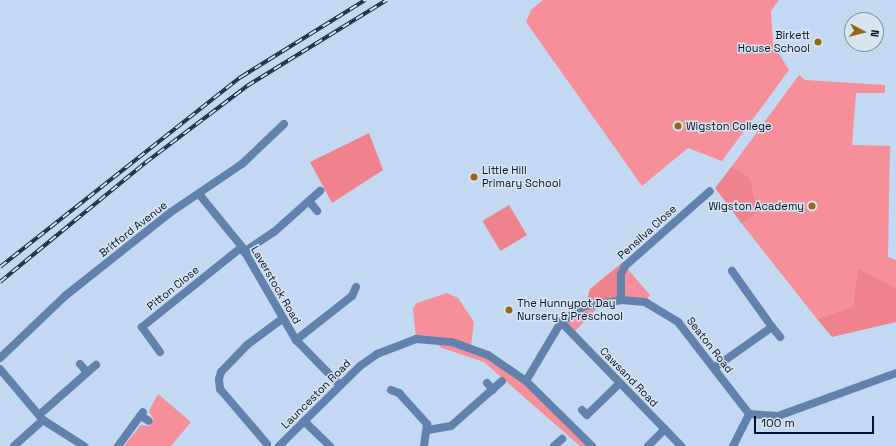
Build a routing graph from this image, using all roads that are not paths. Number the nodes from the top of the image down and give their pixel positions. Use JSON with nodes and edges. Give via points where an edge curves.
{"nodes":[{"id":1,"x":284,"y":124,"type":"dead end"},
{"id":2,"x":320,"y":191,"type":"dead end"},
{"id":3,"x":710,"y":191,"type":"dead end"},
{"id":4,"x":199,"y":194,"type":"junction"},
{"id":5,"x":309,"y":201,"type":"junction"},
{"id":6,"x":317,"y":211,"type":"dead end"},
{"id":7,"x":243,"y":249,"type":"junction"},
{"id":8,"x":732,"y":271,"type":"dead end"},
{"id":9,"x":356,"y":287,"type":"dead end"},
{"id":10,"x":621,"y":300,"type":"junction"},
{"id":11,"x":282,"y":319,"type":"junction"},
{"id":12,"x":561,"y":322,"type":"junction"},
{"id":13,"x":772,"y":327,"type":"junction"},
{"id":14,"x":780,"y":337,"type":"dead end"},
{"id":15,"x":296,"y":340,"type":"junction"},
{"id":16,"x":160,"y":352,"type":"dead end"},
{"id":17,"x":0,"y":358,"type":"edge"},
{"id":18,"x":80,"y":364,"type":"dead end"},
{"id":19,"x":96,"y":365,"type":"dead end"},
{"id":20,"x":714,"y":368,"type":"junction"},
{"id":21,"x":0,"y":369,"type":"edge"},
{"id":22,"x":86,"y":372,"type":"junction"},
{"id":23,"x":896,"y":373,"type":"edge"},
{"id":24,"x":502,"y":381,"type":"dead end"},
{"id":25,"x":526,"y":381,"type":"junction"},
{"id":26,"x":487,"y":383,"type":"dead end"},
{"id":27,"x":339,"y":384,"type":"junction"},
{"id":28,"x":620,"y":384,"type":"junction"},
{"id":29,"x":391,"y":390,"type":"dead end"},
{"id":30,"x":493,"y":390,"type":"junction"},
{"id":31,"x":582,"y":410,"type":"dead end"},
{"id":32,"x":749,"y":414,"type":"junction"},
{"id":33,"x":41,"y":417,"type":"junction"},
{"id":34,"x":149,"y":421,"type":"dead end"},
{"id":35,"x":304,"y":421,"type":"junction"},
{"id":36,"x":665,"y":429,"type":"junction"},
{"id":37,"x":428,"y":430,"type":"junction"},
{"id":38,"x":562,"y":439,"type":"dead end"},
{"id":39,"x":267,"y":444,"type":"dead end"},
{"id":40,"x":14,"y":446,"type":"edge"},
{"id":41,"x":84,"y":446,"type":"edge"},
{"id":42,"x":118,"y":446,"type":"edge"},
{"id":43,"x":279,"y":446,"type":"edge"},
{"id":44,"x":330,"y":446,"type":"edge"},
{"id":45,"x":424,"y":446,"type":"edge"},
{"id":46,"x":554,"y":446,"type":"edge"},
{"id":47,"x":592,"y":446,"type":"edge"},
{"id":48,"x":648,"y":446,"type":"edge"},
{"id":49,"x":681,"y":446,"type":"edge"},
{"id":50,"x":733,"y":446,"type":"edge"}],
"edges":[{"from":1,"to":4,"type":"street","name":"Britford Avenue","via":[[242,164]]},
{"from":2,"to":5,"type":"street"},
{"from":3,"to":10,"type":"street","name":"Pensilva Close","via":[[625,266],[621,274]]},
{"from":4,"to":7,"type":"street","name":"Laverstock Road"},
{"from":4,"to":17,"type":"street","name":"Britford Avenue","via":[[65,296]]},
{"from":5,"to":6,"type":"street"},
{"from":5,"to":7,"type":"street","via":[[274,232]]},
{"from":7,"to":11,"type":"street","name":"Laverstock Road"},
{"from":7,"to":16,"type":"street","name":"Pitton Close","via":[[142,327]]},
{"from":8,"to":13,"type":"street"},
{"from":9,"to":15,"type":"street","via":[[356,298]]},
{"from":10,"to":12,"type":"street","name":"Seaton Road","via":[[585,306]]},
{"from":10,"to":20,"type":"street","name":"Seaton Road","via":[[645,302],[678,322]]},
{"from":11,"to":15,"type":"street","name":"Laverstock Road"},
{"from":11,"to":39,"type":"street","via":[[247,344],[221,372],[218,379],[220,389]]},
{"from":12,"to":25,"type":"street","name":"Seaton Road"},
{"from":12,"to":28,"type":"street","name":"Cawsand Road"},
{"from":13,"to":14,"type":"street"},
{"from":13,"to":20,"type":"street"},
{"from":15,"to":27,"type":"street","name":"Laverstock Road"},
{"from":18,"to":22,"type":"street"},
{"from":19,"to":22,"type":"street"},
{"from":20,"to":32,"type":"street","name":"Seaton Road"},
{"from":21,"to":33,"type":"street"},
{"from":22,"to":33,"type":"street"},
{"from":23,"to":32,"type":"street","via":[[778,416]]},
{"from":24,"to":30,"type":"street"},
{"from":25,"to":27,"type":"street","name":"Launceston Road","via":[[470,347],[416,339],[378,354]]},
{"from":25,"to":47,"type":"street","name":"Launceston Road"},
{"from":26,"to":30,"type":"street"},
{"from":27,"to":35,"type":"street","name":"Launceston Road"},
{"from":28,"to":31,"type":"street","via":[[588,415]]},
{"from":28,"to":36,"type":"street","name":"Cawsand Road"},
{"from":29,"to":37,"type":"street","via":[[399,393]]},
{"from":30,"to":37,"type":"street","via":[[451,426]]},
{"from":32,"to":50,"type":"street"},
{"from":33,"to":40,"type":"street"},
{"from":33,"to":41,"type":"street"},
{"from":34,"to":42,"type":"street","via":[[142,414]]},
{"from":35,"to":43,"type":"street","name":"Launceston Road"},
{"from":35,"to":44,"type":"street"},
{"from":36,"to":48,"type":"street"},
{"from":36,"to":49,"type":"street","name":"Cawsand Road"},
{"from":37,"to":45,"type":"street"},
{"from":38,"to":46,"type":"street"}]}
